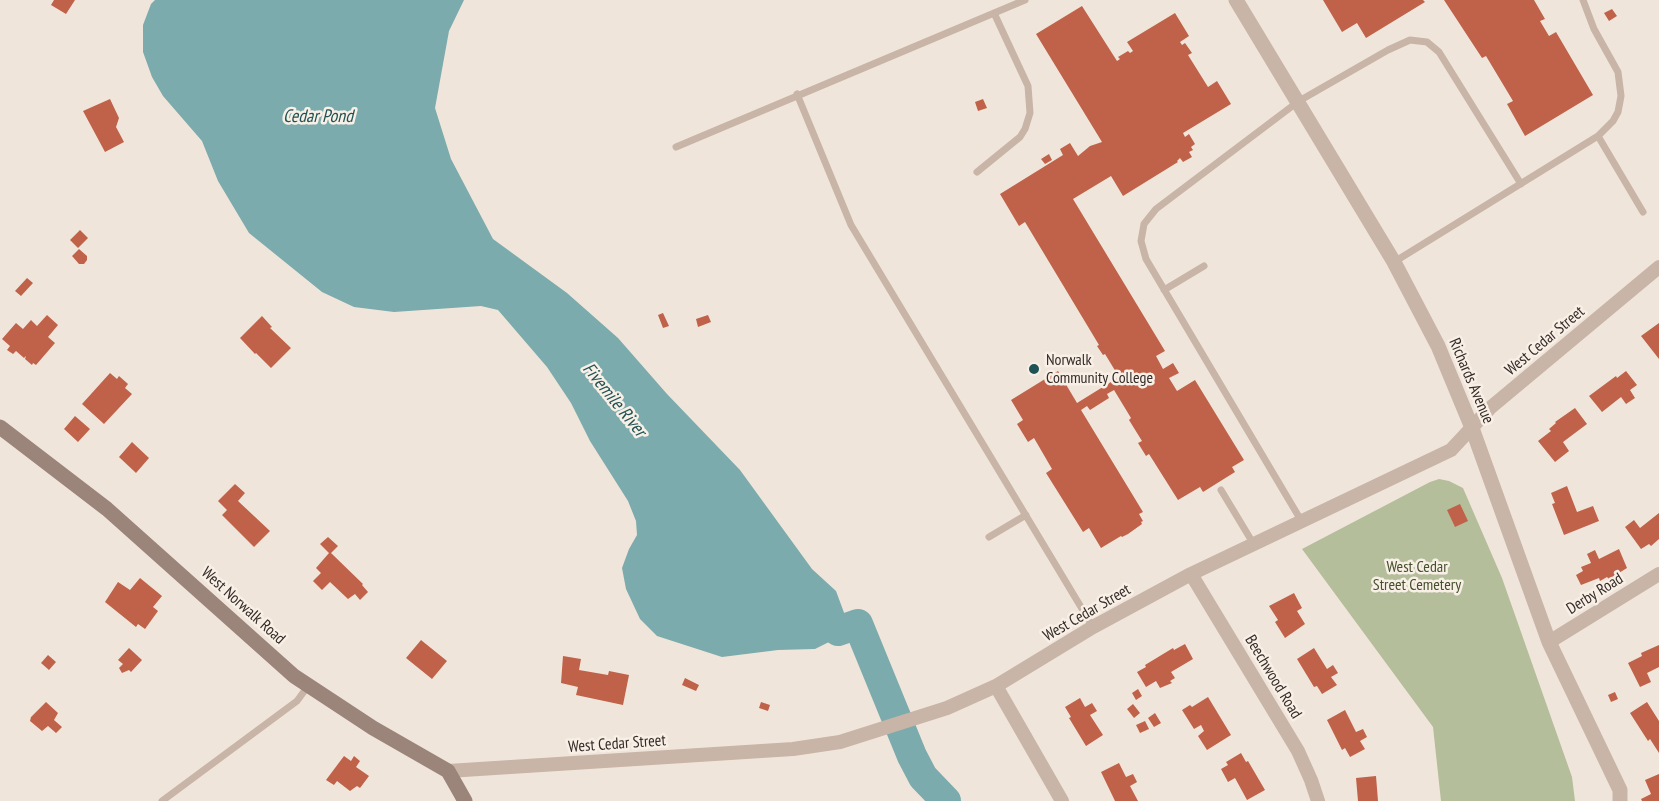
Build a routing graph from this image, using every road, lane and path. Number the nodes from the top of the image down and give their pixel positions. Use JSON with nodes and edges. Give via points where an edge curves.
{"nodes":[{"id":1,"x":1025,"y":0,"type":"edge"},
{"id":2,"x":1236,"y":0,"type":"edge"},
{"id":3,"x":1583,"y":0,"type":"edge"},
{"id":4,"x":994,"y":13,"type":"junction"},
{"id":5,"x":797,"y":94,"type":"junction"},
{"id":6,"x":1299,"y":101,"type":"junction"},
{"id":7,"x":1598,"y":136,"type":"junction"},
{"id":8,"x":676,"y":147,"type":"dead end"},
{"id":9,"x":977,"y":172,"type":"dead end"},
{"id":10,"x":1521,"y":184,"type":"junction"},
{"id":11,"x":1643,"y":212,"type":"dead end"},
{"id":12,"x":1394,"y":262,"type":"junction"},
{"id":13,"x":1204,"y":266,"type":"dead end"},
{"id":14,"x":1659,"y":267,"type":"edge"},
{"id":15,"x":1164,"y":290,"type":"junction"},
{"id":16,"x":0,"y":428,"type":"edge"},
{"id":17,"x":1472,"y":428,"type":"junction"},
{"id":18,"x":1221,"y":490,"type":"dead end"},
{"id":19,"x":1026,"y":515,"type":"junction"},
{"id":20,"x":1302,"y":522,"type":"junction"},
{"id":21,"x":989,"y":537,"type":"dead end"},
{"id":22,"x":1253,"y":543,"type":"junction"},
{"id":23,"x":1191,"y":574,"type":"junction"},
{"id":24,"x":1659,"y":574,"type":"edge"},
{"id":25,"x":1093,"y":627,"type":"junction"},
{"id":26,"x":1549,"y":642,"type":"junction"},
{"id":27,"x":308,"y":686,"type":"junction"},
{"id":28,"x":996,"y":686,"type":"junction"},
{"id":29,"x":448,"y":771,"type":"junction"},
{"id":30,"x":162,"y":801,"type":"edge"},
{"id":31,"x":465,"y":801,"type":"edge"},
{"id":32,"x":1062,"y":801,"type":"edge"},
{"id":33,"x":1317,"y":801,"type":"edge"},
{"id":34,"x":1620,"y":801,"type":"edge"}],
"edges":[{"from":1,"to":4,"type":"lane"},
{"from":2,"to":6,"type":"street","name":"Richards Avenue"},
{"from":3,"to":7,"type":"lane","via":[[1594,29],[1616,66],[1622,88],[1618,112]]},
{"from":4,"to":5,"type":"lane"},
{"from":4,"to":9,"type":"lane","via":[[1028,86],[1030,113],[1020,136]]},
{"from":5,"to":8,"type":"lane"},
{"from":5,"to":19,"type":"lane","via":[[851,225]]},
{"from":6,"to":10,"type":"lane","via":[[1394,46],[1410,40],[1426,42],[1439,52]]},
{"from":6,"to":12,"type":"street","name":"Richards Avenue"},
{"from":6,"to":15,"type":"lane","via":[[1155,210],[1144,224],[1141,241],[1146,259]]},
{"from":7,"to":10,"type":"lane"},
{"from":7,"to":11,"type":"lane"},
{"from":10,"to":12,"type":"lane"},
{"from":12,"to":17,"type":"street","name":"Richards Avenue","via":[[1438,346]]},
{"from":13,"to":15,"type":"lane"},
{"from":14,"to":17,"type":"street","name":"West Cedar Street","via":[[1490,408]]},
{"from":15,"to":20,"type":"lane"},
{"from":16,"to":27,"type":"main road","name":"West Norwalk Road","via":[[107,509]]},
{"from":17,"to":20,"type":"street","name":"West Cedar Street","via":[[1451,450]]},
{"from":17,"to":26,"type":"street","name":"Richards Avenue"},
{"from":18,"to":22,"type":"lane"},
{"from":19,"to":21,"type":"lane"},
{"from":19,"to":25,"type":"lane"},
{"from":20,"to":22,"type":"street","name":"West Cedar Street"},
{"from":22,"to":23,"type":"street","name":"West Cedar Street"},
{"from":23,"to":25,"type":"street","name":"West Cedar Street"},
{"from":23,"to":33,"type":"street","name":"Beechwood Road","via":[[1298,751]]},
{"from":24,"to":26,"type":"street","name":"Derby Road"},
{"from":25,"to":28,"type":"street","name":"West Cedar Street"},
{"from":26,"to":34,"type":"street","name":"Richards Avenue","via":[[1620,790]]},
{"from":27,"to":29,"type":"main road","name":"West Norwalk Road"},
{"from":27,"to":30,"type":"lane","via":[[297,701]]},
{"from":28,"to":29,"type":"street","name":"West Cedar Street","via":[[947,708],[840,742],[793,749]]},
{"from":28,"to":32,"type":"street"},
{"from":29,"to":31,"type":"main road"}]}
